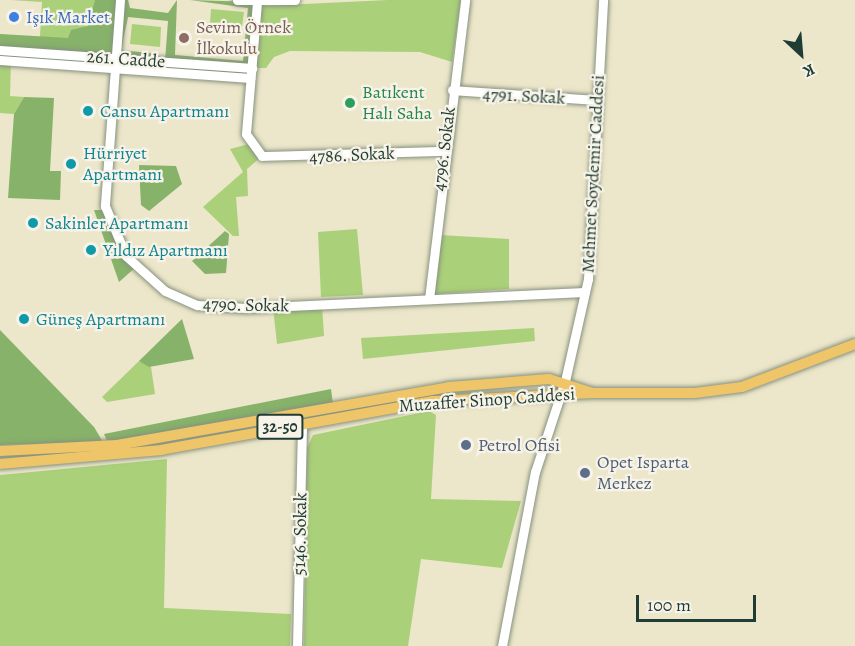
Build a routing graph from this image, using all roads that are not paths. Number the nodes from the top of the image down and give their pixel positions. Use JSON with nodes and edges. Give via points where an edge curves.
{"nodes":[{"id":1,"x":120,"y":0,"type":"edge"},
{"id":2,"x":237,"y":0,"type":"edge"},
{"id":3,"x":295,"y":0,"type":"edge"},
{"id":4,"x":465,"y":0,"type":"edge"},
{"id":5,"x":603,"y":0,"type":"edge"},
{"id":6,"x":257,"y":2,"type":"junction"},
{"id":7,"x":0,"y":50,"type":"edge"},
{"id":8,"x":0,"y":60,"type":"edge"},
{"id":9,"x":112,"y":63,"type":"junction"},
{"id":10,"x":251,"y":73,"type":"junction"},
{"id":11,"x":452,"y":90,"type":"junction"},
{"id":12,"x":596,"y":100,"type":"junction"},
{"id":13,"x":443,"y":151,"type":"junction"},
{"id":14,"x":585,"y":292,"type":"junction"},
{"id":15,"x":429,"y":299,"type":"junction"},
{"id":16,"x":855,"y":344,"type":"edge"},
{"id":17,"x":563,"y":386,"type":"junction"},
{"id":18,"x":302,"y":423,"type":"junction"},
{"id":19,"x":0,"y":451,"type":"edge"},
{"id":20,"x":0,"y":464,"type":"edge"},
{"id":21,"x":297,"y":646,"type":"edge"},
{"id":22,"x":502,"y":646,"type":"edge"}],
"edges":[{"from":1,"to":9,"type":"street","name":"4790. Sokak"},
{"from":2,"to":6,"type":"street"},
{"from":3,"to":6,"type":"street"},
{"from":4,"to":11,"type":"street","name":"4796. Sokak"},
{"from":5,"to":12,"type":"street","name":"Mehmet Soydemir Caddesi"},
{"from":6,"to":10,"type":"street"},
{"from":7,"to":9,"type":"street","name":"261. Cadde"},
{"from":8,"to":9,"type":"street","name":"261. Cadde"},
{"from":9,"to":10,"type":"street","name":"261. Cadde"},
{"from":9,"to":15,"type":"street","name":"4790. Sokak","via":[[105,206],[120,247],[159,287],[188,303],[222,307]]},
{"from":10,"to":13,"type":"street","name":"4786. Sokak","via":[[247,138],[262,156]]},
{"from":11,"to":12,"type":"street","name":"4791. Sokak"},
{"from":11,"to":13,"type":"street","name":"4796. Sokak"},
{"from":12,"to":14,"type":"street","name":"Mehmet Soydemir Caddesi"},
{"from":13,"to":15,"type":"street","name":"4796. Sokak"},
{"from":14,"to":15,"type":"street","name":"4790. Sokak"},
{"from":14,"to":17,"type":"street","name":"Mehmet Soydemir Caddesi"},
{"from":16,"to":17,"type":"main road","name":"Muzaffer Sinop Caddesi","number":"32-50","via":[[742,387],[695,393],[593,393]]},
{"from":17,"to":18,"type":"main road","name":"Muzaffer Sinop Caddesi","number":"32-50","via":[[433,401]]},
{"from":17,"to":19,"type":"main road","name":"Muzaffer Sinop Caddesi","number":"32-50","via":[[422,390],[117,445]]},
{"from":17,"to":22,"type":"street","name":"Mehmet Soydemir Caddesi","via":[[535,472]]},
{"from":18,"to":20,"type":"main road","name":"Muzaffer Sinop Caddesi","number":"32-50","via":[[112,457]]},
{"from":18,"to":21,"type":"street","name":"5146. Sokak"}]}
